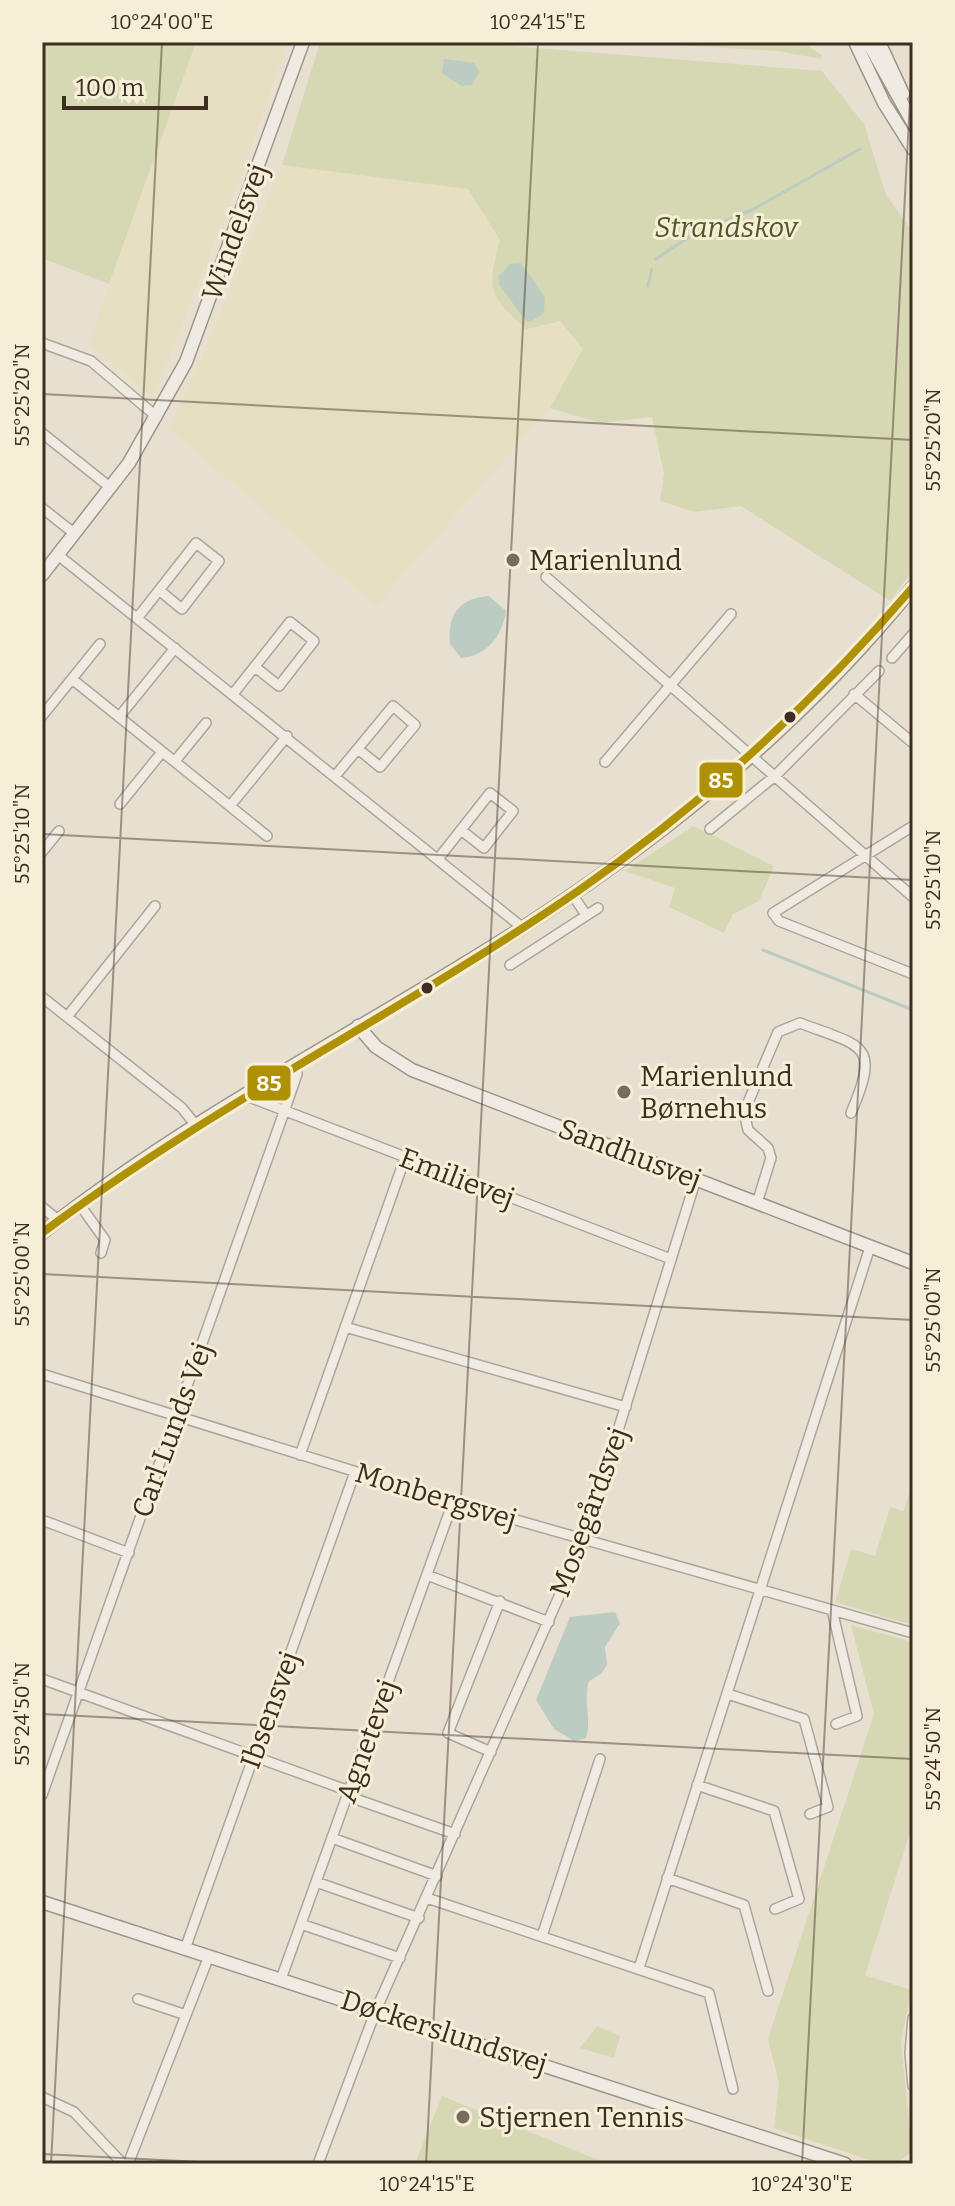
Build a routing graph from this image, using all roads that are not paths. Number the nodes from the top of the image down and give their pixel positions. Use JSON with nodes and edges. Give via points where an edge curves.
{"nodes":[{"id":1,"x":303,"y":42,"type":"edge"},
{"id":2,"x":879,"y":42,"type":"edge"},
{"id":3,"x":858,"y":43,"type":"edge"},
{"id":4,"x":913,"y":115,"type":"edge"},
{"id":5,"x":913,"y":123,"type":"edge"},
{"id":6,"x":913,"y":149,"type":"edge"},
{"id":7,"x":42,"y":343,"type":"edge"},
{"id":8,"x":157,"y":417,"type":"junction"},
{"id":9,"x":42,"y":433,"type":"edge"},
{"id":10,"x":111,"y":488,"type":"junction"},
{"id":11,"x":42,"y":508,"type":"edge"},
{"id":12,"x":75,"y":534,"type":"junction"},
{"id":13,"x":58,"y":555,"type":"junction"},
{"id":14,"x":42,"y":575,"type":"edge"},
{"id":15,"x":546,"y":577,"type":"dead end"},
{"id":16,"x":913,"y":587,"type":"edge"},
{"id":17,"x":159,"y":590,"type":"junction"},
{"id":18,"x":731,"y":614,"type":"dead end"},
{"id":19,"x":137,"y":618,"type":"junction"},
{"id":20,"x":913,"y":634,"type":"edge"},
{"id":21,"x":100,"y":644,"type":"dead end"},
{"id":22,"x":175,"y":648,"type":"junction"},
{"id":23,"x":892,"y":658,"type":"dead end"},
{"id":24,"x":255,"y":667,"type":"junction"},
{"id":25,"x":879,"y":671,"type":"dead end"},
{"id":26,"x":72,"y":679,"type":"junction"},
{"id":27,"x":671,"y":684,"type":"junction"},
{"id":28,"x":233,"y":694,"type":"junction"},
{"id":29,"x":854,"y":694,"type":"junction"},
{"id":30,"x":42,"y":716,"type":"edge"},
{"id":31,"x":119,"y":717,"type":"junction"},
{"id":32,"x":206,"y":723,"type":"dead end"},
{"id":33,"x":287,"y":736,"type":"junction"},
{"id":34,"x":913,"y":743,"type":"edge"},
{"id":35,"x":358,"y":749,"type":"junction"},
{"id":36,"x":162,"y":752,"type":"junction"},
{"id":37,"x":753,"y":754,"type":"junction"},
{"id":38,"x":175,"y":761,"type":"junction"},
{"id":39,"x":605,"y":762,"type":"dead end"},
{"id":40,"x":336,"y":775,"type":"junction"},
{"id":41,"x":776,"y":775,"type":"junction"},
{"id":42,"x":120,"y":804,"type":"dead end"},
{"id":43,"x":230,"y":806,"type":"junction"},
{"id":44,"x":710,"y":829,"type":"dead end"},
{"id":45,"x":461,"y":830,"type":"junction"},
{"id":46,"x":59,"y":831,"type":"dead end"},
{"id":47,"x":911,"y":831,"type":"edge"},
{"id":48,"x":267,"y":836,"type":"dead end"},
{"id":49,"x":42,"y":852,"type":"edge"},
{"id":50,"x":866,"y":855,"type":"junction"},
{"id":51,"x":438,"y":859,"type":"junction"},
{"id":52,"x":572,"y":894,"type":"junction"},
{"id":53,"x":913,"y":897,"type":"edge"},
{"id":54,"x":155,"y":906,"type":"dead end"},
{"id":55,"x":598,"y":908,"type":"dead end"},
{"id":56,"x":586,"y":915,"type":"junction"},
{"id":57,"x":523,"y":928,"type":"junction"},
{"id":58,"x":510,"y":965,"type":"dead end"},
{"id":59,"x":913,"y":974,"type":"edge"},
{"id":60,"x":42,"y":997,"type":"edge"},
{"id":61,"x":67,"y":1017,"type":"junction"},
{"id":62,"x":358,"y":1026,"type":"junction"},
{"id":63,"x":296,"y":1064,"type":"junction"},
{"id":64,"x":244,"y":1095,"type":"junction"},
{"id":65,"x":284,"y":1112,"type":"junction"},
{"id":66,"x":852,"y":1113,"type":"dead end"},
{"id":67,"x":194,"y":1123,"type":"junction"},
{"id":68,"x":405,"y":1158,"type":"junction"},
{"id":69,"x":696,"y":1179,"type":"junction"},
{"id":70,"x":757,"y":1203,"type":"junction"},
{"id":71,"x":80,"y":1205,"type":"junction"},
{"id":72,"x":42,"y":1207,"type":"edge"},
{"id":73,"x":58,"y":1220,"type":"junction"},
{"id":74,"x":42,"y":1233,"type":"edge"},
{"id":75,"x":870,"y":1247,"type":"junction"},
{"id":76,"x":101,"y":1253,"type":"dead end"},
{"id":77,"x":671,"y":1259,"type":"junction"},
{"id":78,"x":913,"y":1263,"type":"edge"},
{"id":79,"x":345,"y":1327,"type":"junction"},
{"id":80,"x":42,"y":1374,"type":"edge"},
{"id":81,"x":626,"y":1407,"type":"junction"},
{"id":82,"x":178,"y":1417,"type":"junction"},
{"id":83,"x":300,"y":1455,"type":"junction"},
{"id":84,"x":355,"y":1472,"type":"junction"},
{"id":85,"x":453,"y":1502,"type":"junction"},
{"id":86,"x":42,"y":1520,"type":"edge"},
{"id":87,"x":584,"y":1540,"type":"junction"},
{"id":88,"x":129,"y":1553,"type":"junction"},
{"id":89,"x":427,"y":1575,"type":"junction"},
{"id":90,"x":759,"y":1589,"type":"junction"},
{"id":91,"x":500,"y":1601,"type":"junction"},
{"id":92,"x":832,"y":1610,"type":"junction"},
{"id":93,"x":549,"y":1622,"type":"junction"},
{"id":94,"x":913,"y":1633,"type":"edge"},
{"id":95,"x":42,"y":1679,"type":"edge"},
{"id":96,"x":78,"y":1693,"type":"junction"},
{"id":97,"x":728,"y":1694,"type":"junction"},
{"id":98,"x":836,"y":1724,"type":"dead end"},
{"id":99,"x":491,"y":1752,"type":"junction"},
{"id":100,"x":253,"y":1756,"type":"junction"},
{"id":101,"x":600,"y":1759,"type":"dead end"},
{"id":102,"x":697,"y":1785,"type":"junction"},
{"id":103,"x":348,"y":1794,"type":"junction"},
{"id":104,"x":42,"y":1795,"type":"edge"},
{"id":105,"x":810,"y":1814,"type":"dead end"},
{"id":106,"x":455,"y":1834,"type":"junction"},
{"id":107,"x":332,"y":1838,"type":"junction"},
{"id":108,"x":437,"y":1876,"type":"junction"},
{"id":109,"x":667,"y":1878,"type":"junction"},
{"id":110,"x":316,"y":1882,"type":"junction"},
{"id":111,"x":427,"y":1898,"type":"junction"},
{"id":112,"x":42,"y":1902,"type":"edge"},
{"id":113,"x":775,"y":1909,"type":"dead end"},
{"id":114,"x":419,"y":1918,"type":"junction"},
{"id":115,"x":301,"y":1924,"type":"junction"},
{"id":116,"x":542,"y":1936,"type":"junction"},
{"id":117,"x":185,"y":1949,"type":"junction"},
{"id":118,"x":209,"y":1956,"type":"junction"},
{"id":119,"x":400,"y":1958,"type":"junction"},
{"id":120,"x":639,"y":1968,"type":"junction"},
{"id":121,"x":281,"y":1979,"type":"junction"},
{"id":122,"x":768,"y":1991,"type":"dead end"},
{"id":123,"x":138,"y":1999,"type":"dead end"},
{"id":124,"x":376,"y":2010,"type":"junction"},
{"id":125,"x":186,"y":2015,"type":"junction"},
{"id":126,"x":913,"y":2018,"type":"edge"},
{"id":127,"x":913,"y":2086,"type":"edge"},
{"id":128,"x":733,"y":2089,"type":"dead end"},
{"id":129,"x":42,"y":2097,"type":"edge"},
{"id":130,"x":126,"y":2161,"type":"edge"},
{"id":131,"x":318,"y":2164,"type":"edge"},
{"id":132,"x":845,"y":2164,"type":"edge"}],
"edges":[{"from":1,"to":8,"type":"street","name":"Windelsvej","via":[[205,317]]},
{"from":2,"to":4,"type":"street"},
{"from":3,"to":5,"type":"street"},
{"from":3,"to":6,"type":"street","via":[[884,103]]},
{"from":7,"to":8,"type":"street","via":[[91,361]]},
{"from":8,"to":10,"type":"street","name":"Windelsvej"},
{"from":9,"to":10,"type":"street"},
{"from":10,"to":12,"type":"street","name":"Windelsvej"},
{"from":11,"to":12,"type":"street"},
{"from":12,"to":13,"type":"street","name":"Windelsvej"},
{"from":13,"to":14,"type":"street","name":"Windelsvej"},
{"from":13,"to":19,"type":"street"},
{"from":15,"to":27,"type":"street"},
{"from":16,"to":37,"type":"street"},
{"from":17,"to":17,"type":"street","via":[[196,543],[219,561],[182,609]]},
{"from":17,"to":19,"type":"street"},
{"from":18,"to":27,"type":"street"},
{"from":19,"to":22,"type":"street"},
{"from":20,"to":23,"type":"street"},
{"from":21,"to":26,"type":"street"},
{"from":22,"to":28,"type":"street"},
{"from":22,"to":31,"type":"street"},
{"from":24,"to":24,"type":"street","via":[[290,622],[314,641],[279,686]]},
{"from":24,"to":28,"type":"street"},
{"from":25,"to":29,"type":"street"},
{"from":26,"to":30,"type":"street"},
{"from":26,"to":31,"type":"street"},
{"from":27,"to":37,"type":"street"},
{"from":27,"to":39,"type":"street"},
{"from":28,"to":33,"type":"street"},
{"from":29,"to":34,"type":"street"},
{"from":29,"to":41,"type":"street"},
{"from":31,"to":36,"type":"street"},
{"from":32,"to":38,"type":"street"},
{"from":33,"to":40,"type":"street"},
{"from":33,"to":43,"type":"street"},
{"from":35,"to":35,"type":"street","via":[[393,706],[415,725],[380,767]]},
{"from":35,"to":40,"type":"street"},
{"from":36,"to":38,"type":"street"},
{"from":36,"to":42,"type":"street"},
{"from":37,"to":41,"type":"street"},
{"from":37,"to":52,"type":"street","via":[[674,821]]},
{"from":38,"to":43,"type":"street"},
{"from":40,"to":51,"type":"street"},
{"from":41,"to":44,"type":"street"},
{"from":41,"to":50,"type":"street"},
{"from":43,"to":48,"type":"street"},
{"from":45,"to":45,"type":"street","via":[[490,793],[513,811],[484,848]]},
{"from":45,"to":51,"type":"street"},
{"from":46,"to":49,"type":"street"},
{"from":47,"to":50,"type":"street"},
{"from":50,"to":53,"type":"street"},
{"from":50,"to":59,"type":"street","via":[[773,913],[779,921]]},
{"from":51,"to":57,"type":"street"},
{"from":52,"to":56,"type":"street"},
{"from":52,"to":57,"type":"street"},
{"from":54,"to":61,"type":"street"},
{"from":55,"to":56,"type":"street"},
{"from":56,"to":58,"type":"street"},
{"from":57,"to":62,"type":"street"},
{"from":60,"to":61,"type":"street"},
{"from":61,"to":67,"type":"street"},
{"from":62,"to":63,"type":"street"},
{"from":62,"to":69,"type":"street","name":"Sandhusvej","via":[[376,1047],[412,1070]]},
{"from":63,"to":64,"type":"street"},
{"from":63,"to":65,"type":"street","name":"Carl Lunds Vej"},
{"from":64,"to":65,"type":"street","name":"Emilievej"},
{"from":64,"to":67,"type":"street"},
{"from":65,"to":68,"type":"street","name":"Emilievej"},
{"from":65,"to":82,"type":"street","name":"Carl Lunds Vej"},
{"from":66,"to":70,"type":"street","via":[[867,1075],[866,1056],[859,1047],[800,1023],[778,1032],[744,1112],[748,1130],[768,1148],[771,1158]]},
{"from":67,"to":71,"type":"street"},
{"from":68,"to":77,"type":"street","name":"Emilievej"},
{"from":68,"to":79,"type":"street"},
{"from":69,"to":70,"type":"street","name":"Sandhusvej"},
{"from":69,"to":77,"type":"street","name":"Mosegårdsvej"},
{"from":70,"to":75,"type":"street","name":"Sandhusvej"},
{"from":71,"to":73,"type":"street"},
{"from":71,"to":76,"type":"street","via":[[105,1240]]},
{"from":72,"to":73,"type":"street"},
{"from":73,"to":74,"type":"street"},
{"from":75,"to":78,"type":"street","name":"Sandhusvej"},
{"from":75,"to":90,"type":"street"},
{"from":77,"to":81,"type":"street","name":"Mosegårdsvej"},
{"from":79,"to":81,"type":"street"},
{"from":79,"to":83,"type":"street"},
{"from":80,"to":82,"type":"street","name":"Monbergsvej"},
{"from":81,"to":87,"type":"street","name":"Mosegårdsvej"},
{"from":82,"to":83,"type":"street","name":"Monbergsvej"},
{"from":82,"to":88,"type":"street","name":"Carl Lunds Vej"},
{"from":83,"to":84,"type":"street","name":"Monbergsvej"},
{"from":84,"to":85,"type":"street","name":"Monbergsvej"},
{"from":84,"to":100,"type":"street","name":"Ibsensvej"},
{"from":85,"to":87,"type":"street","name":"Monbergsvej"},
{"from":85,"to":89,"type":"street","name":"Agnetevej"},
{"from":86,"to":88,"type":"street"},
{"from":87,"to":90,"type":"street","name":"Monbergsvej"},
{"from":87,"to":93,"type":"street","name":"Mosegårdsvej"},
{"from":88,"to":96,"type":"street","name":"Carl Lunds Vej"},
{"from":89,"to":91,"type":"street"},
{"from":89,"to":103,"type":"street","name":"Agnetevej"},
{"from":90,"to":92,"type":"street","name":"Monbergsvej"},
{"from":90,"to":97,"type":"street"},
{"from":91,"to":93,"type":"street"},
{"from":91,"to":99,"type":"street","via":[[448,1733]]},
{"from":92,"to":94,"type":"street","name":"Monbergsvej"},
{"from":92,"to":98,"type":"street","via":[[857,1716]]},
{"from":93,"to":99,"type":"street","name":"Mosegårdsvej"},
{"from":95,"to":96,"type":"street"},
{"from":96,"to":100,"type":"street"},
{"from":96,"to":104,"type":"street","name":"Carl Lunds Vej"},
{"from":97,"to":102,"type":"street"},
{"from":97,"to":105,"type":"street","via":[[804,1719],[828,1807]]},
{"from":99,"to":106,"type":"street","name":"Mosegårdsvej"},
{"from":100,"to":103,"type":"street"},
{"from":100,"to":117,"type":"street","name":"Ibsensvej"},
{"from":101,"to":116,"type":"street"},
{"from":102,"to":109,"type":"street"},
{"from":102,"to":113,"type":"street","via":[[774,1811],[799,1899]]},
{"from":103,"to":106,"type":"street"},
{"from":103,"to":107,"type":"street","name":"Agnetevej"},
{"from":106,"to":108,"type":"street","name":"Mosegårdsvej"},
{"from":107,"to":108,"type":"street"},
{"from":107,"to":110,"type":"street","name":"Agnetevej"},
{"from":108,"to":111,"type":"street","name":"Mosegårdsvej"},
{"from":109,"to":120,"type":"street"},
{"from":109,"to":122,"type":"street","via":[[744,1905]]},
{"from":110,"to":114,"type":"street"},
{"from":110,"to":115,"type":"street","name":"Agnetevej"},
{"from":111,"to":114,"type":"street","name":"Mosegårdsvej"},
{"from":111,"to":116,"type":"street"},
{"from":112,"to":117,"type":"street","name":"Døckerslundsvej"},
{"from":114,"to":119,"type":"street","name":"Mosegårdsvej"},
{"from":115,"to":119,"type":"street"},
{"from":115,"to":121,"type":"street","name":"Agnetevej"},
{"from":116,"to":120,"type":"street"},
{"from":117,"to":118,"type":"street","name":"Døckerslundsvej"},
{"from":118,"to":121,"type":"street","name":"Døckerslundsvej"},
{"from":118,"to":125,"type":"street"},
{"from":119,"to":124,"type":"street","name":"Mosegårdsvej"},
{"from":120,"to":128,"type":"street","via":[[709,1993]]},
{"from":121,"to":124,"type":"street","name":"Døckerslundsvej"},
{"from":123,"to":125,"type":"street"},
{"from":124,"to":131,"type":"street","name":"Mosegårdsvej"},
{"from":124,"to":132,"type":"street","name":"Døckerslundsvej"},
{"from":125,"to":130,"type":"street"},
{"from":126,"to":127,"type":"street"},
{"from":129,"to":130,"type":"street","via":[[74,2112]]}]}
